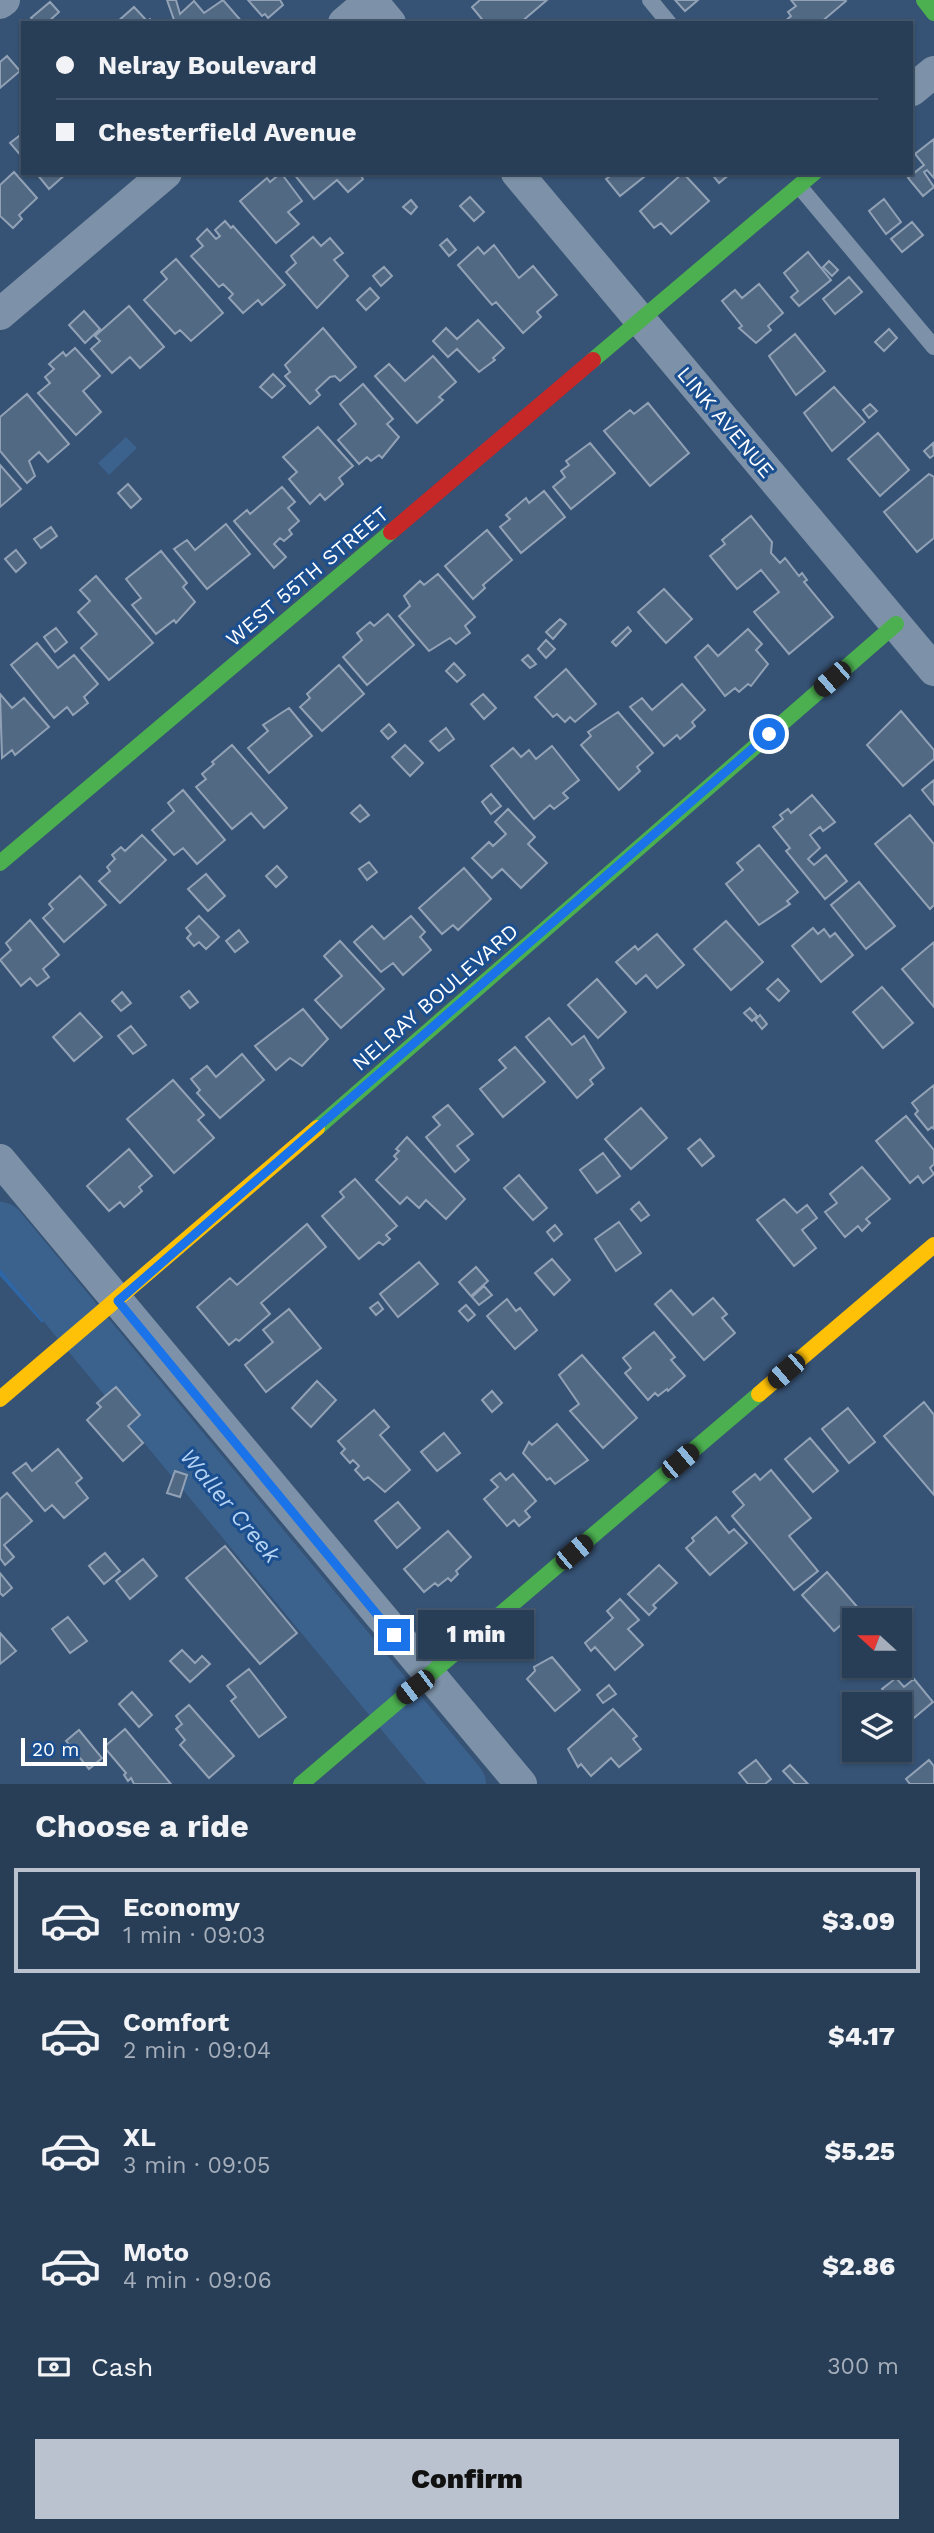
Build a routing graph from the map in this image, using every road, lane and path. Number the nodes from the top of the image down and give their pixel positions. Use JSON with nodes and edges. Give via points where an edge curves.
{"nodes":[{"id":1,"x":371,"y":0,"type":"edge"},
{"id":2,"x":650,"y":0,"type":"edge"},
{"id":3,"x":923,"y":0,"type":"edge"},
{"id":4,"x":934,"y":13,"type":"edge"},
{"id":5,"x":346,"y":21,"type":"edge"},
{"id":6,"x":388,"y":21,"type":"edge"},
{"id":7,"x":667,"y":21,"type":"edge"},
{"id":8,"x":934,"y":72,"type":"edge"},
{"id":9,"x":913,"y":89,"type":"edge"},
{"id":10,"x":164,"y":175,"type":"edge"},
{"id":11,"x":519,"y":175,"type":"edge"},
{"id":12,"x":794,"y":180,"type":"edge"},
{"id":13,"x":0,"y":314,"type":"edge"},
{"id":14,"x":640,"y":320,"type":"junction"},
{"id":15,"x":934,"y":346,"type":"edge"},
{"id":16,"x":896,"y":624,"type":"junction"},
{"id":17,"x":934,"y":670,"type":"edge"},
{"id":18,"x":0,"y":863,"type":"edge"},
{"id":19,"x":0,"y":1160,"type":"edge"},
{"id":20,"x":934,"y":1245,"type":"edge"},
{"id":21,"x":118,"y":1301,"type":"junction"},
{"id":22,"x":0,"y":1399,"type":"edge"},
{"id":23,"x":429,"y":1677,"type":"junction"},
{"id":24,"x":302,"y":1784,"type":"edge"},
{"id":25,"x":521,"y":1784,"type":"edge"}],
"edges":[{"from":1,"to":5,"type":"street"},
{"from":1,"to":6,"type":"street"},
{"from":2,"to":7,"type":"lane"},
{"from":3,"to":4,"type":"street"},
{"from":8,"to":9,"type":"street"},
{"from":10,"to":13,"type":"street"},
{"from":11,"to":14,"type":"street","name":"LINK AVENUE"},
{"from":12,"to":14,"type":"street","name":"WEST 55TH STREET"},
{"from":12,"to":15,"type":"lane"},
{"from":14,"to":16,"type":"street","name":"LINK AVENUE"},
{"from":14,"to":18,"type":"street","name":"WEST 55TH STREET"},
{"from":16,"to":17,"type":"street","name":"LINK AVENUE"},
{"from":16,"to":21,"type":"street","name":"NELRAY BOULEVARD"},
{"from":19,"to":21,"type":"street"},
{"from":20,"to":23,"type":"street"},
{"from":21,"to":22,"type":"street","name":"NELRAY BOULEVARD"},
{"from":21,"to":23,"type":"street"},
{"from":23,"to":24,"type":"street"},
{"from":23,"to":25,"type":"street"}]}
